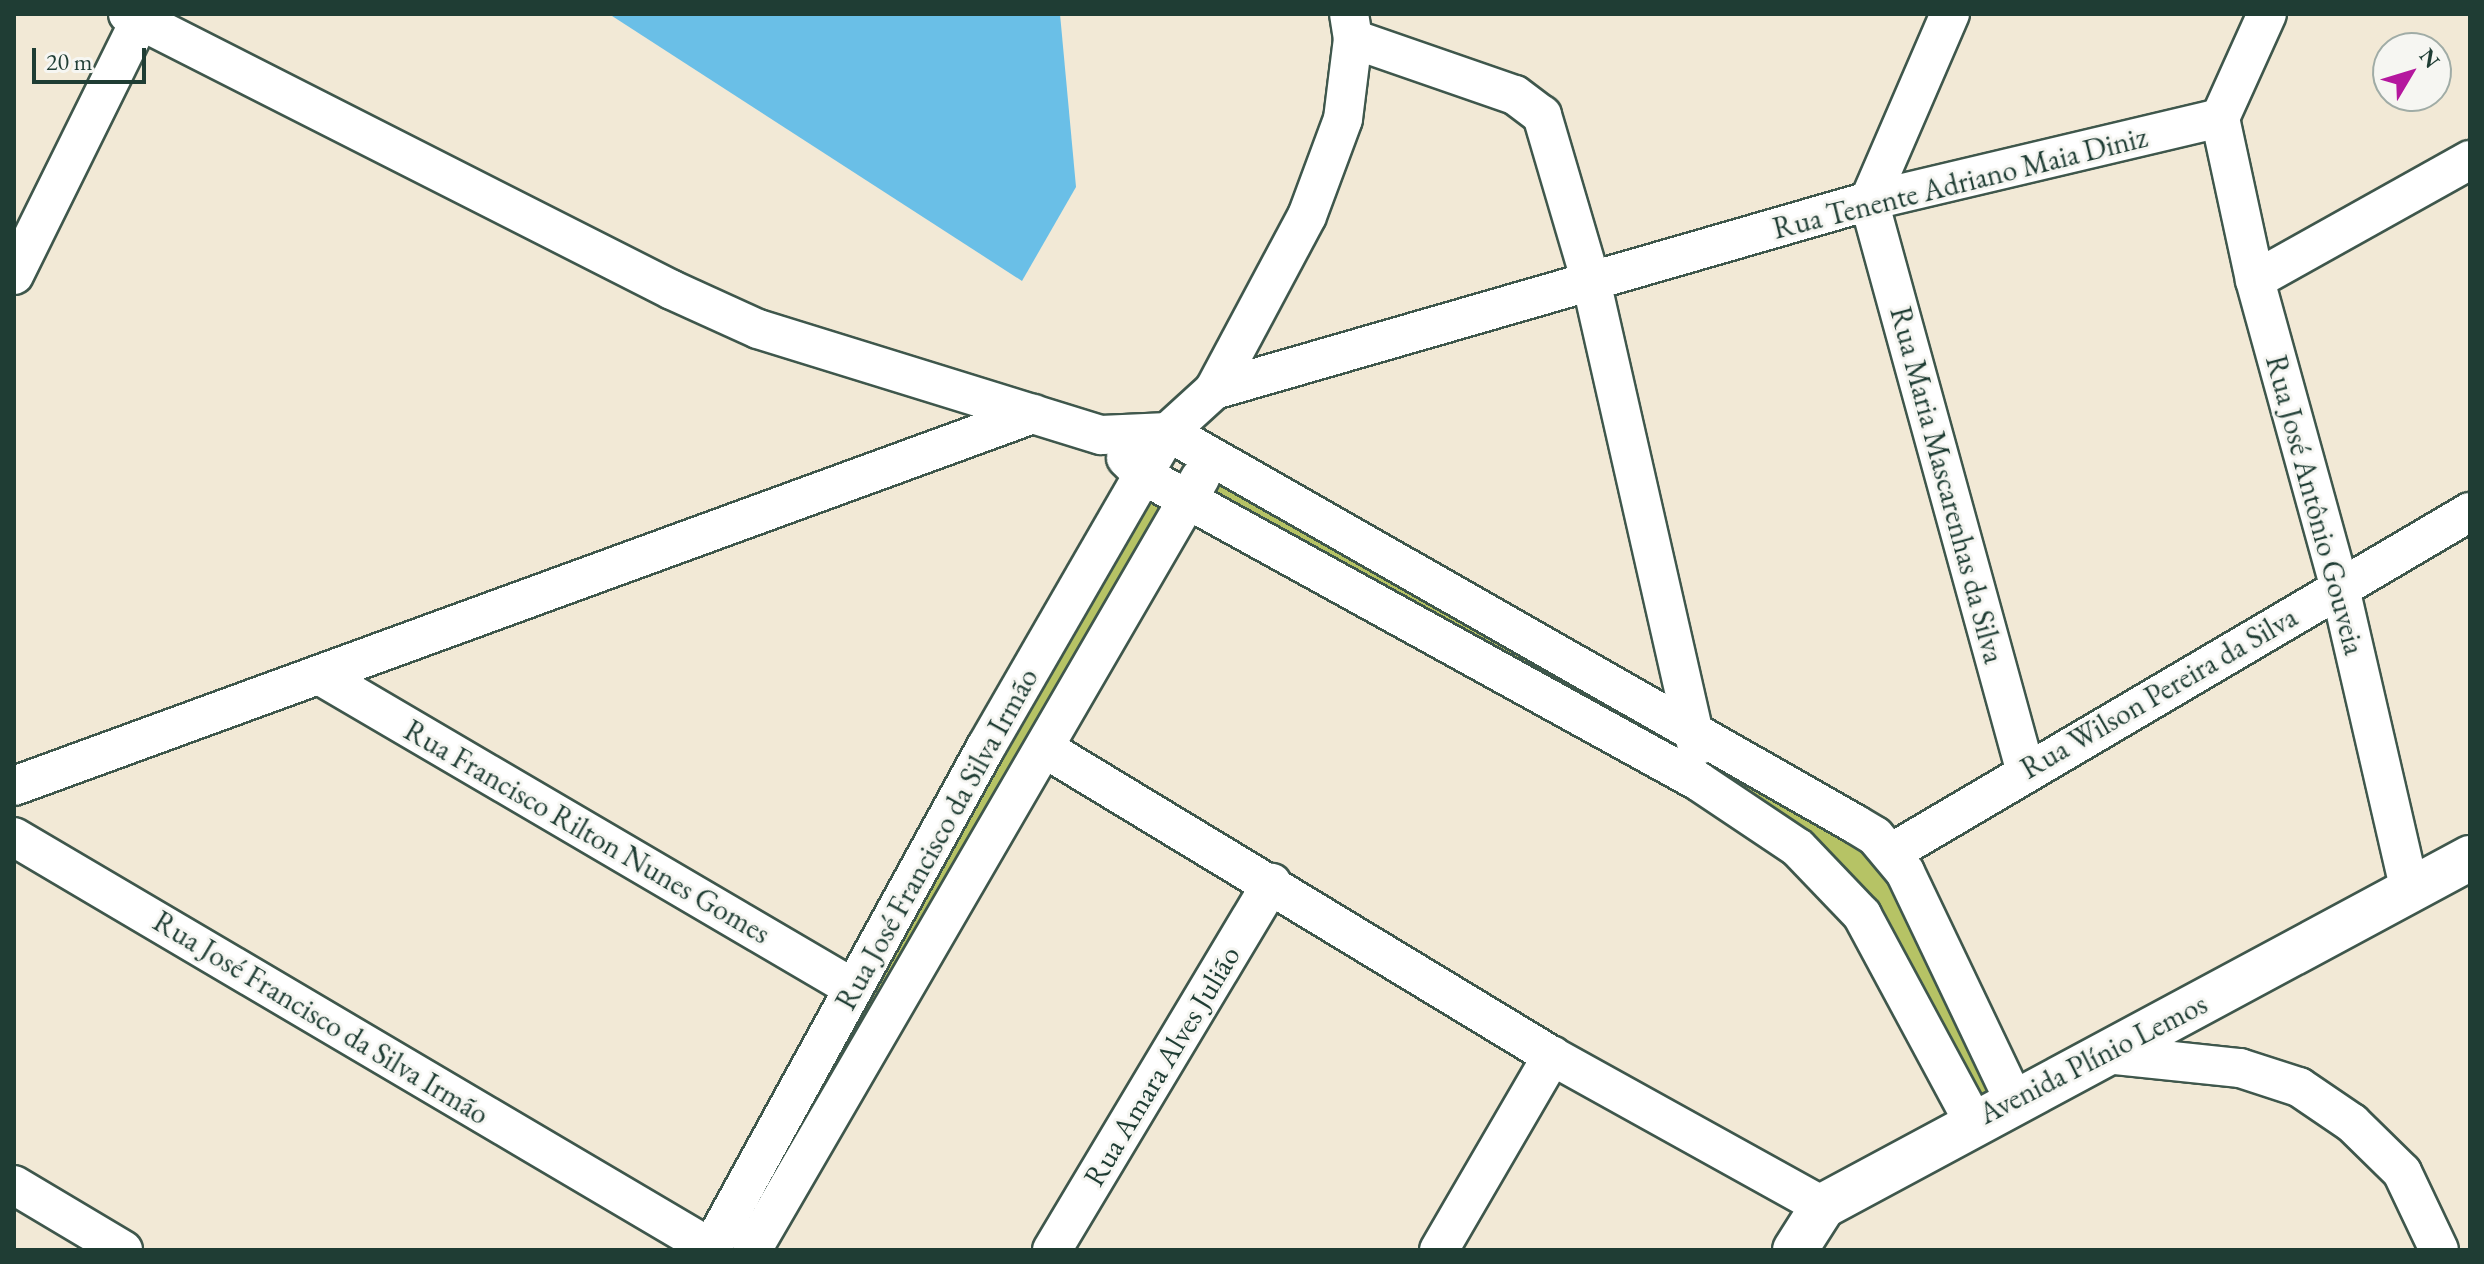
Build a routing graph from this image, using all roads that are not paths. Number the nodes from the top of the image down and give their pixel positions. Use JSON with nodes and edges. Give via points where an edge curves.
{"nodes":[{"id":1,"x":1950,"y":14,"type":"edge"},
{"id":2,"x":2267,"y":14,"type":"edge"},
{"id":3,"x":134,"y":17,"type":"edge"},
{"id":4,"x":1351,"y":27,"type":"edge"},
{"id":5,"x":2220,"y":118,"type":"junction"},
{"id":6,"x":2470,"y":160,"type":"edge"},
{"id":7,"x":1869,"y":201,"type":"junction"},
{"id":8,"x":14,"y":275,"type":"edge"},
{"id":9,"x":2255,"y":280,"type":"junction"},
{"id":10,"x":1592,"y":285,"type":"junction"},
{"id":11,"x":1214,"y":390,"type":"junction"},
{"id":12,"x":1033,"y":414,"type":"junction"},
{"id":13,"x":1168,"y":432,"type":"junction"},
{"id":14,"x":1101,"y":435,"type":"junction"},
{"id":15,"x":1211,"y":455,"type":"junction"},
{"id":16,"x":1143,"y":475,"type":"junction"},
{"id":17,"x":1189,"y":500,"type":"junction"},
{"id":18,"x":2470,"y":512,"type":"edge"},
{"id":19,"x":2340,"y":588,"type":"junction"},
{"id":20,"x":321,"y":676,"type":"junction"},
{"id":21,"x":1697,"y":733,"type":"junction"},
{"id":22,"x":1044,"y":748,"type":"junction"},
{"id":23,"x":2025,"y":769,"type":"junction"},
{"id":24,"x":1698,"y":781,"type":"junction"},
{"id":25,"x":14,"y":786,"type":"edge"},
{"id":26,"x":14,"y":837,"type":"edge"},
{"id":27,"x":1891,"y":853,"type":"junction"},
{"id":28,"x":2470,"y":858,"type":"edge"},
{"id":29,"x":1272,"y":883,"type":"junction"},
{"id":30,"x":2410,"y":891,"type":"junction"},
{"id":31,"x":853,"y":988,"type":"junction"},
{"id":32,"x":2106,"y":1054,"type":"junction"},
{"id":33,"x":1552,"y":1056,"type":"junction"},
{"id":34,"x":2014,"y":1101,"type":"junction"},
{"id":35,"x":1973,"y":1121,"type":"junction"},
{"id":36,"x":14,"y":1185,"type":"edge"},
{"id":37,"x":1823,"y":1206,"type":"junction"},
{"id":38,"x":712,"y":1249,"type":"edge"},
{"id":39,"x":123,"y":1250,"type":"edge"},
{"id":40,"x":752,"y":1250,"type":"edge"},
{"id":41,"x":1052,"y":1250,"type":"edge"},
{"id":42,"x":1439,"y":1250,"type":"edge"},
{"id":43,"x":1795,"y":1250,"type":"edge"},
{"id":44,"x":2439,"y":1250,"type":"edge"}],
"edges":[{"from":1,"to":7,"type":"street"},
{"from":2,"to":5,"type":"street"},
{"from":3,"to":8,"type":"street"},
{"from":3,"to":12,"type":"street","via":[[758,329]]},
{"from":4,"to":10,"type":"street","via":[[1515,95],[1542,115]]},
{"from":4,"to":11,"type":"street","via":[[1343,119],[1307,216]]},
{"from":5,"to":7,"type":"street","name":"Rua Tenente Adriano Maia Diniz"},
{"from":5,"to":9,"type":"street","name":"Rua José Antônio Gouveia"},
{"from":6,"to":9,"type":"street"},
{"from":7,"to":10,"type":"street","name":"Rua Tenente Adriano Maia Diniz"},
{"from":7,"to":23,"type":"street","name":"Rua Maria Mascarenhas da Silva"},
{"from":9,"to":19,"type":"street","name":"Rua José Antônio Gouveia"},
{"from":10,"to":11,"type":"street","name":"Rua Tenente Adriano Maia Diniz"},
{"from":10,"to":21,"type":"street"},
{"from":11,"to":13,"type":"street","name":"Rua José Francisco da Silva Irmão"},
{"from":11,"to":15,"type":"street"},
{"from":12,"to":14,"type":"street"},
{"from":12,"to":20,"type":"street"},
{"from":13,"to":14,"type":"street"},
{"from":13,"to":15,"type":"street"},
{"from":13,"to":16,"type":"street","name":"Rua José Francisco da Silva Irmão"},
{"from":14,"to":16,"type":"street"},
{"from":15,"to":17,"type":"street","name":"Rua José Francisco da Silva Irmão"},
{"from":15,"to":21,"type":"street"},
{"from":16,"to":17,"type":"street"},
{"from":16,"to":31,"type":"street","name":"Rua José Francisco da Silva Irmão"},
{"from":17,"to":22,"type":"street","name":"Rua José Francisco da Silva Irmão"},
{"from":17,"to":24,"type":"street"},
{"from":18,"to":19,"type":"street","name":"Rua Wilson Pereira da Silva"},
{"from":19,"to":23,"type":"street","name":"Rua Wilson Pereira da Silva"},
{"from":19,"to":30,"type":"street","name":"Rua José Antônio Gouveia"},
{"from":20,"to":25,"type":"street"},
{"from":20,"to":31,"type":"street","name":"Rua Francisco Rilton Nunes Gomes"},
{"from":21,"to":24,"type":"street"},
{"from":21,"to":27,"type":"street","via":[[1855,824]]},
{"from":22,"to":29,"type":"street"},
{"from":22,"to":40,"type":"street","name":"Rua José Francisco da Silva Irmão"},
{"from":23,"to":27,"type":"street","name":"Rua Wilson Pereira da Silva"},
{"from":24,"to":35,"type":"street","via":[[1798,848],[1849,897]]},
{"from":26,"to":38,"type":"street","name":"Rua José Francisco da Silva Irmão"},
{"from":27,"to":34,"type":"street","via":[[1922,905]]},
{"from":28,"to":30,"type":"main road","name":"Avenida Plínio Lemos"},
{"from":29,"to":33,"type":"street"},
{"from":29,"to":41,"type":"street","name":"Rua Amara Alves Julião"},
{"from":30,"to":32,"type":"main road","name":"Avenida Plínio Lemos"},
{"from":31,"to":38,"type":"street","name":"Rua José Francisco da Silva Irmão"},
{"from":32,"to":34,"type":"main road","name":"Avenida Plínio Lemos"},
{"from":32,"to":44,"type":"street","via":[[2240,1068],[2299,1087],[2352,1123],[2402,1172]]},
{"from":33,"to":37,"type":"street"},
{"from":33,"to":42,"type":"street"},
{"from":34,"to":35,"type":"main road","name":"Avenida Plínio Lemos"},
{"from":35,"to":37,"type":"main road","name":"Avenida Plínio Lemos"},
{"from":36,"to":39,"type":"street"},
{"from":37,"to":43,"type":"main road","name":"Avenida Plínio Lemos"}]}
